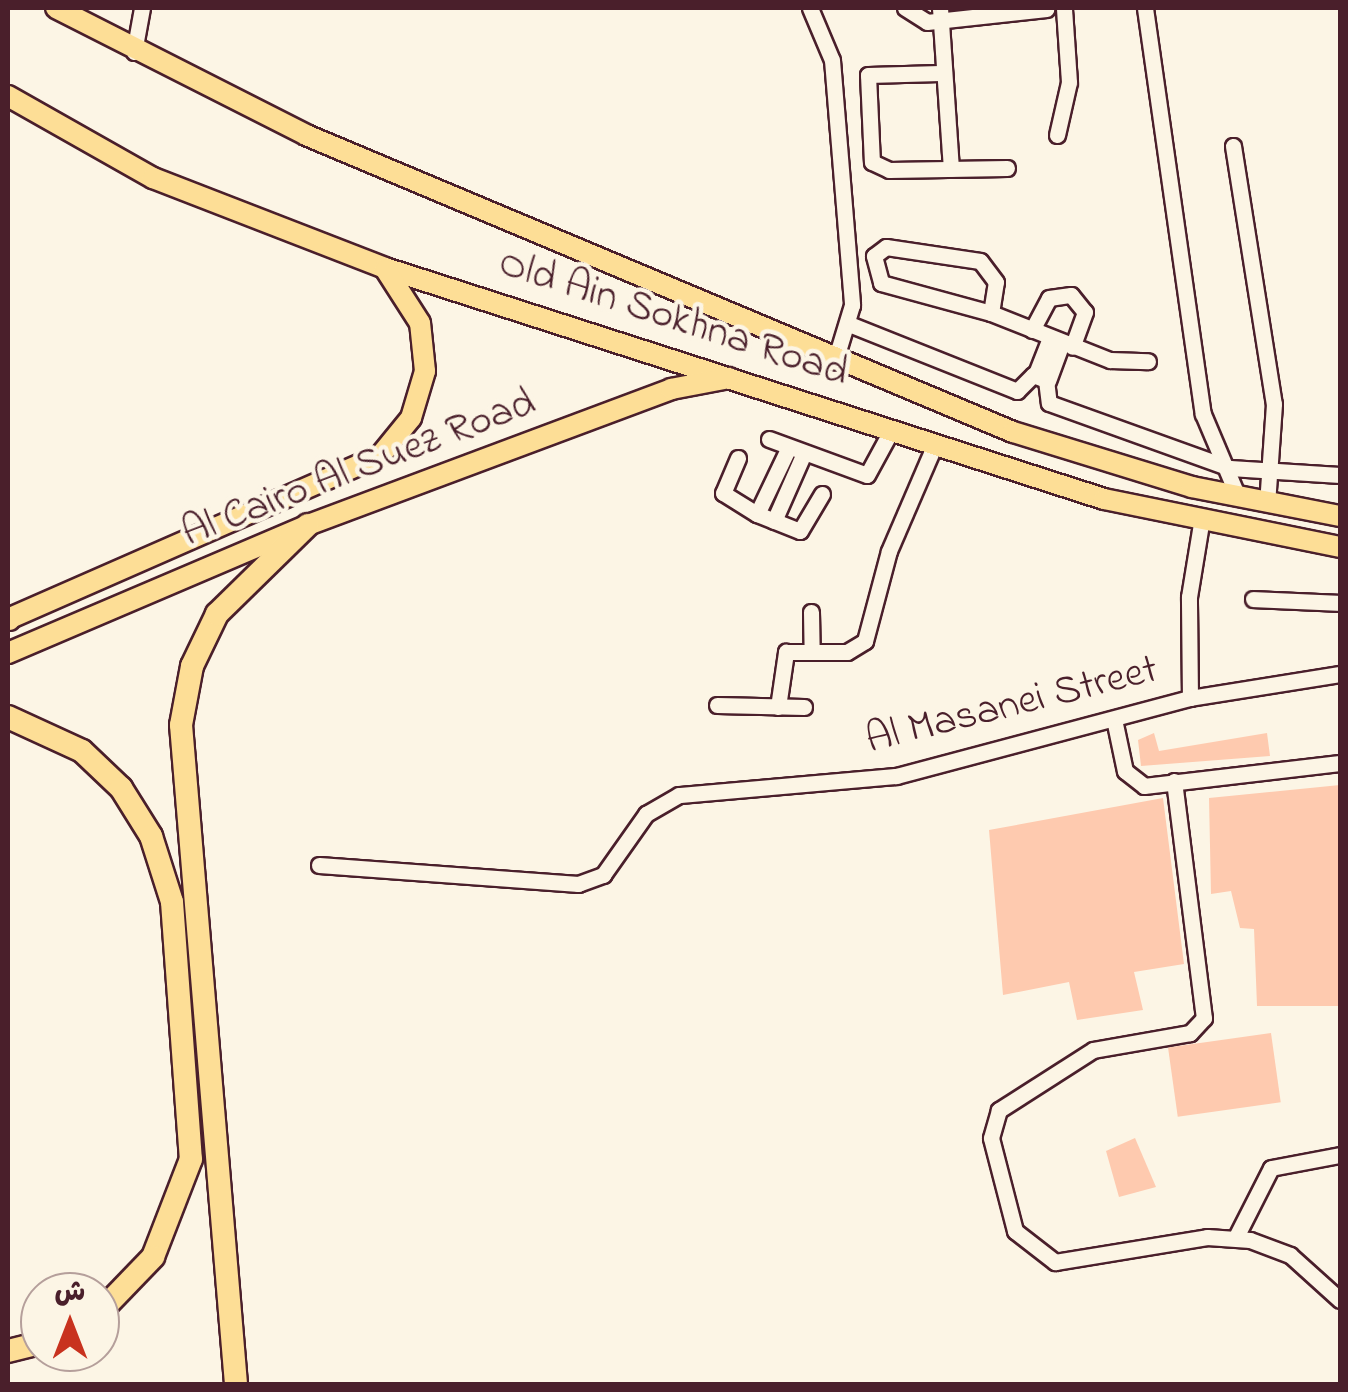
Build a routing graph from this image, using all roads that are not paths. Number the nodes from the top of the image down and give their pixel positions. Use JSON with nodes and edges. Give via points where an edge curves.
{"nodes":[{"id":1,"x":56,"y":8,"type":"edge"},
{"id":2,"x":142,"y":8,"type":"edge"},
{"id":3,"x":810,"y":8,"type":"edge"},
{"id":4,"x":905,"y":8,"type":"edge"},
{"id":5,"x":1064,"y":8,"type":"edge"},
{"id":6,"x":1145,"y":8,"type":"edge"},
{"id":7,"x":1046,"y":10,"type":"edge"},
{"id":8,"x":938,"y":15,"type":"edge"},
{"id":9,"x":134,"y":52,"type":"junction"},
{"id":10,"x":940,"y":73,"type":"junction"},
{"id":11,"x":8,"y":96,"type":"edge"},
{"id":12,"x":1057,"y":135,"type":"dead end"},
{"id":13,"x":1233,"y":146,"type":"dead end"},
{"id":14,"x":1007,"y":168,"type":"dead end"},
{"id":15,"x":952,"y":169,"type":"junction"},
{"id":16,"x":385,"y":268,"type":"junction"},
{"id":17,"x":991,"y":313,"type":"junction"},
{"id":18,"x":850,"y":324,"type":"junction"},
{"id":19,"x":1032,"y":330,"type":"junction"},
{"id":20,"x":1062,"y":343,"type":"junction"},
{"id":21,"x":835,"y":361,"type":"junction"},
{"id":22,"x":1148,"y":361,"type":"dead end"},
{"id":23,"x":745,"y":378,"type":"junction"},
{"id":24,"x":1041,"y":378,"type":"junction"},
{"id":25,"x":892,"y":429,"type":"junction"},
{"id":26,"x":769,"y":439,"type":"dead end"},
{"id":27,"x":934,"y":444,"type":"junction"},
{"id":28,"x":797,"y":450,"type":"junction"},
{"id":29,"x":738,"y":458,"type":"dead end"},
{"id":30,"x":1230,"y":468,"type":"junction"},
{"id":31,"x":1271,"y":472,"type":"junction"},
{"id":32,"x":1340,"y":475,"type":"edge"},
{"id":33,"x":822,"y":494,"type":"dead end"},
{"id":34,"x":1238,"y":497,"type":"junction"},
{"id":35,"x":1268,"y":503,"type":"junction"},
{"id":36,"x":757,"y":514,"type":"junction"},
{"id":37,"x":1340,"y":516,"type":"edge"},
{"id":38,"x":774,"y":521,"type":"junction"},
{"id":39,"x":308,"y":524,"type":"junction"},
{"id":40,"x":1200,"y":524,"type":"junction"},
{"id":41,"x":1340,"y":547,"type":"edge"},
{"id":42,"x":1253,"y":599,"type":"dead end"},
{"id":43,"x":1340,"y":603,"type":"edge"},
{"id":44,"x":811,"y":612,"type":"dead end"},
{"id":45,"x":8,"y":619,"type":"edge"},
{"id":46,"x":812,"y":651,"type":"junction"},
{"id":47,"x":8,"y":653,"type":"edge"},
{"id":48,"x":1340,"y":674,"type":"edge"},
{"id":49,"x":1190,"y":698,"type":"junction"},
{"id":50,"x":717,"y":705,"type":"dead end"},
{"id":51,"x":778,"y":707,"type":"junction"},
{"id":52,"x":804,"y":708,"type":"dead end"},
{"id":53,"x":8,"y":717,"type":"edge"},
{"id":54,"x":1114,"y":719,"type":"junction"},
{"id":55,"x":1340,"y":763,"type":"edge"},
{"id":56,"x":1174,"y":781,"type":"junction"},
{"id":57,"x":319,"y":865,"type":"dead end"},
{"id":58,"x":1340,"y":1155,"type":"edge"},
{"id":59,"x":1236,"y":1237,"type":"junction"},
{"id":60,"x":120,"y":1292,"type":"edge"},
{"id":61,"x":1340,"y":1300,"type":"edge"},
{"id":62,"x":236,"y":1384,"type":"edge"}],
"edges":[{"from":1,"to":9,"type":"main road","name":"Old Ain Sokhna Road"},
{"from":2,"to":9,"type":"street"},
{"from":3,"to":18,"type":"street","via":[[833,72]]},
{"from":4,"to":8,"type":"street"},
{"from":5,"to":12,"type":"street","via":[[1069,82]]},
{"from":6,"to":30,"type":"street","via":[[1204,414]]},
{"from":7,"to":8,"type":"street"},
{"from":8,"to":10,"type":"street"},
{"from":9,"to":21,"type":"main road","name":"Old Ain Sokhna Road"},
{"from":10,"to":15,"type":"street"},
{"from":10,"to":15,"type":"street","via":[[870,73],[871,157],[884,170]]},
{"from":11,"to":16,"type":"main road","name":"Old Ain Sokhna Road","via":[[153,178]]},
{"from":13,"to":31,"type":"street","via":[[1274,404]]},
{"from":14,"to":15,"type":"street"},
{"from":16,"to":23,"type":"main road","name":"Old Ain Sokhna Road"},
{"from":16,"to":45,"type":"main road","name":"Al Cairo Al Suez Road","via":[[414,308],[425,372],[411,418],[380,456]]},
{"from":17,"to":17,"type":"street","via":[[881,284],[874,256],[886,247],[980,260],[996,282]]},
{"from":17,"to":19,"type":"street"},
{"from":18,"to":21,"type":"street"},
{"from":18,"to":24,"type":"street","via":[[1018,390]]},
{"from":19,"to":20,"type":"street"},
{"from":19,"to":20,"type":"street","via":[[1049,298],[1071,294],[1085,312]]},
{"from":20,"to":22,"type":"street"},
{"from":20,"to":24,"type":"street"},
{"from":21,"to":34,"type":"main road","name":"Old Ain Sokhna Road","via":[[1014,432]]},
{"from":23,"to":25,"type":"main road","name":"Old Ain Sokhna Road"},
{"from":23,"to":39,"type":"main road","name":"Al Cairo Al Suez Road","via":[[670,389]]},
{"from":24,"to":30,"type":"street","via":[[1048,403]]},
{"from":25,"to":27,"type":"main road","name":"Old Ain Sokhna Road"},
{"from":25,"to":28,"type":"street","via":[[867,475]]},
{"from":26,"to":28,"type":"street"},
{"from":27,"to":40,"type":"main road","name":"Old Ain Sokhna Road"},
{"from":27,"to":46,"type":"street","via":[[889,551],[864,641],[847,652]]},
{"from":28,"to":36,"type":"street"},
{"from":28,"to":38,"type":"street"},
{"from":29,"to":36,"type":"street","via":[[723,492]]},
{"from":30,"to":31,"type":"street"},
{"from":30,"to":34,"type":"street"},
{"from":31,"to":32,"type":"street"},
{"from":31,"to":35,"type":"street"},
{"from":33,"to":38,"type":"street","via":[[804,530]]},
{"from":34,"to":35,"type":"main road","name":"Old Ain Sokhna Road"},
{"from":35,"to":37,"type":"main road","name":"Old Ain Sokhna Road"},
{"from":36,"to":38,"type":"street"},
{"from":39,"to":47,"type":"main road","name":"Al Cairo Al Suez Road"},
{"from":39,"to":62,"type":"highway","via":[[217,614],[192,666],[181,725]]},
{"from":40,"to":41,"type":"main road","name":"Old Ain Sokhna Road"},
{"from":40,"to":49,"type":"street","via":[[1189,597]]},
{"from":42,"to":43,"type":"street"},
{"from":44,"to":46,"type":"street"},
{"from":46,"to":51,"type":"street","via":[[781,658]]},
{"from":48,"to":49,"type":"street","name":"Al Masanei Street"},
{"from":49,"to":54,"type":"street","name":"Al Masanei Street"},
{"from":50,"to":51,"type":"street"},
{"from":51,"to":52,"type":"street"},
{"from":53,"to":60,"type":"highway","via":[[82,751],[121,788],[151,836],[172,902],[191,1159],[153,1258]]},
{"from":54,"to":56,"type":"street","via":[[1128,777],[1144,786]]},
{"from":54,"to":57,"type":"street","name":"Al Masanei Street","via":[[896,776],[669,797],[646,814],[613,866],[578,884]]},
{"from":55,"to":56,"type":"street"},
{"from":56,"to":59,"type":"street","via":[[1204,1018],[1190,1033],[1076,1059],[1000,1110],[991,1138],[1015,1231],[1038,1257],[1072,1260]]},
{"from":58,"to":59,"type":"street","via":[[1262,1175]]},
{"from":59,"to":61,"type":"street","via":[[1290,1256]]}]}
